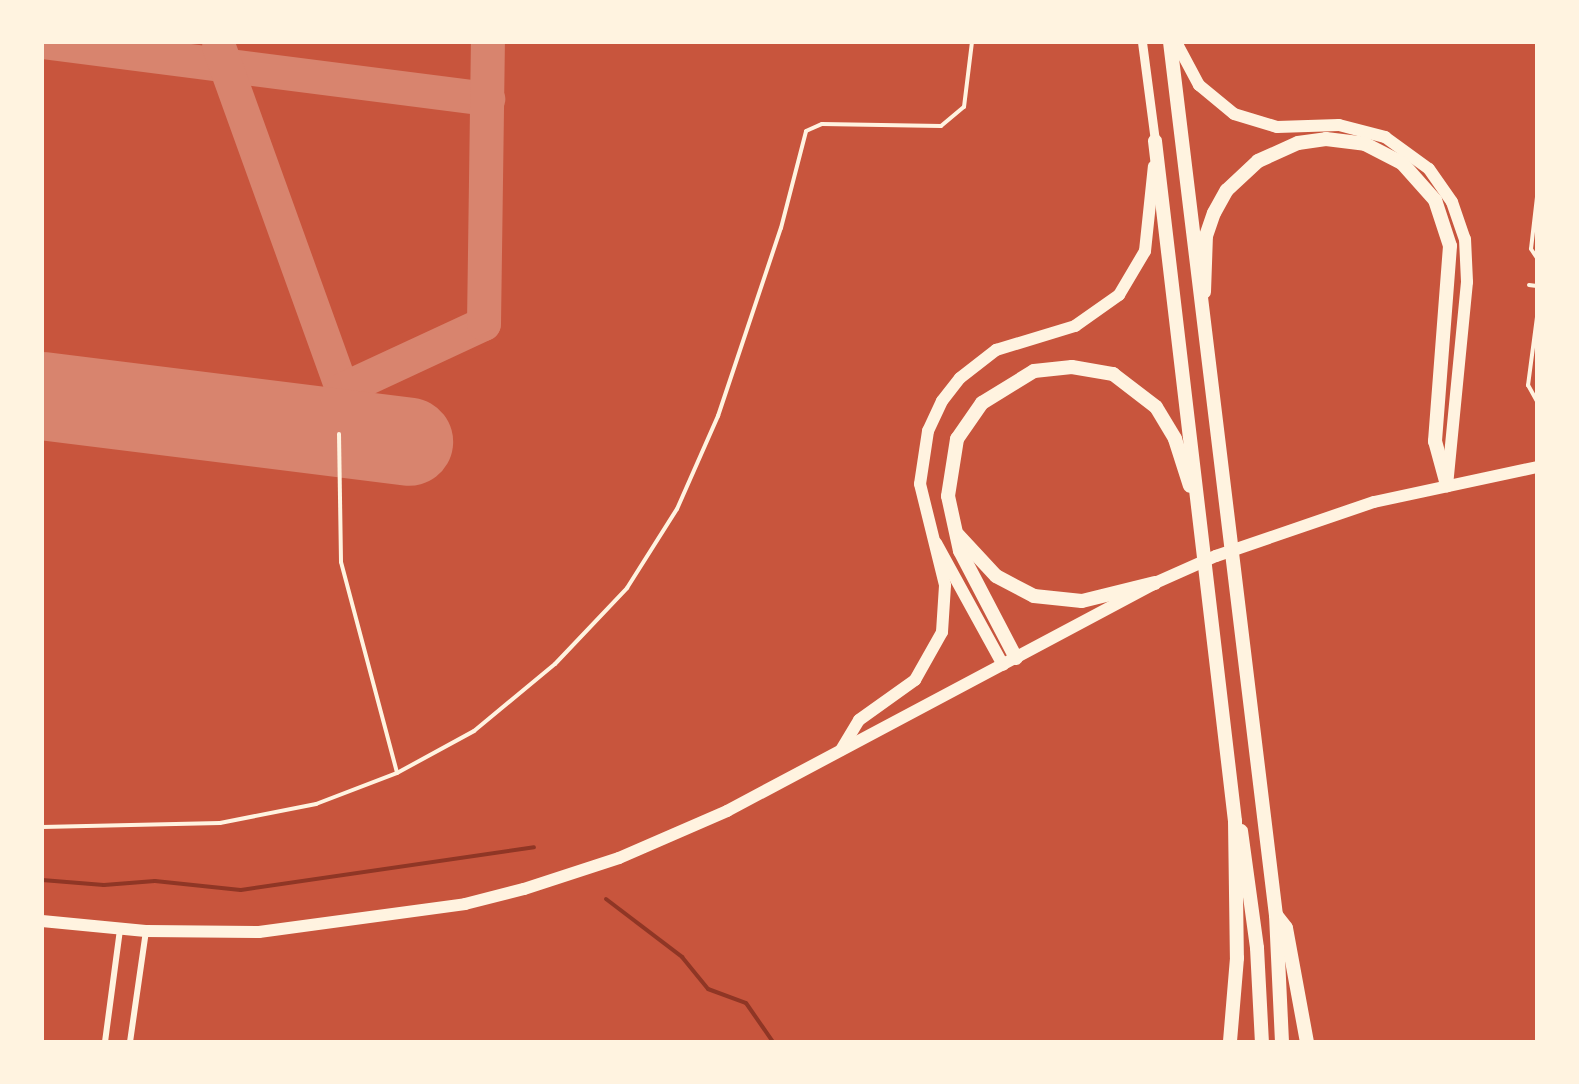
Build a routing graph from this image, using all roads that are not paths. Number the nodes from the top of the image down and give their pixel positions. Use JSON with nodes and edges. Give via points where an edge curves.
{"nodes":[{"id":1,"x":972,"y":42,"type":"edge"},
{"id":2,"x":1142,"y":42,"type":"edge"},
{"id":3,"x":1170,"y":42,"type":"edge"},
{"id":4,"x":1176,"y":42,"type":"edge"},
{"id":5,"x":1155,"y":141,"type":"junction"},
{"id":6,"x":1537,"y":196,"type":"edge"},
{"id":7,"x":1537,"y":258,"type":"edge"},
{"id":8,"x":1529,"y":285,"type":"dead end"},
{"id":9,"x":1537,"y":286,"type":"edge"},
{"id":10,"x":1537,"y":317,"type":"edge"},
{"id":11,"x":1201,"y":318,"type":"junction"},
{"id":12,"x":1537,"y":401,"type":"edge"},
{"id":13,"x":339,"y":434,"type":"dead end"},
{"id":14,"x":1537,"y":467,"type":"edge"},
{"id":15,"x":1447,"y":485,"type":"junction"},
{"id":16,"x":1198,"y":507,"type":"junction"},
{"id":17,"x":957,"y":534,"type":"junction"},
{"id":18,"x":933,"y":540,"type":"junction"},
{"id":19,"x":1155,"y":583,"type":"junction"},
{"id":20,"x":1009,"y":661,"type":"junction"},
{"id":21,"x":841,"y":751,"type":"junction"},
{"id":22,"x":397,"y":773,"type":"junction"},
{"id":23,"x":1235,"y":821,"type":"junction"},
{"id":24,"x":42,"y":827,"type":"edge"},
{"id":25,"x":1276,"y":915,"type":"junction"},
{"id":26,"x":42,"y":921,"type":"edge"},
{"id":27,"x":120,"y":929,"type":"junction"},
{"id":28,"x":146,"y":931,"type":"junction"},
{"id":29,"x":105,"y":1042,"type":"edge"},
{"id":30,"x":130,"y":1042,"type":"edge"},
{"id":31,"x":1230,"y":1042,"type":"edge"},
{"id":32,"x":1262,"y":1042,"type":"edge"},
{"id":33,"x":1282,"y":1042,"type":"edge"},
{"id":34,"x":1307,"y":1042,"type":"edge"}],
"edges":[{"from":1,"to":22,"type":"lane","via":[[964,107],[940,126],[822,124],[806,131],[797,147],[781,228],[718,416],[676,508],[627,588],[569,650],[474,731]]},
{"from":2,"to":5,"type":"street"},
{"from":3,"to":11,"type":"highway"},
{"from":4,"to":15,"type":"main road","via":[[1199,85],[1234,114],[1276,127],[1339,125],[1378,135],[1414,155],[1447,193],[1460,220],[1467,258],[1455,442]]},
{"from":5,"to":16,"type":"highway"},
{"from":5,"to":18,"type":"main road","via":[[1152,225],[1130,282],[1090,318],[990,354],[942,400],[921,465],[921,502]]},
{"from":6,"to":7,"type":"lane","via":[[1531,249]]},
{"from":8,"to":9,"type":"lane"},
{"from":10,"to":12,"type":"lane","via":[[1528,385]]},
{"from":11,"to":15,"type":"highway","via":[[1209,225],[1227,190],[1248,168],[1284,148],[1326,139],[1365,144],[1402,163],[1435,200],[1450,246],[1435,441]]},
{"from":11,"to":25,"type":"highway"},
{"from":13,"to":22,"type":"lane","via":[[339,554]]},
{"from":14,"to":15,"type":"main road"},
{"from":15,"to":19,"type":"main road","via":[[1294,527]]},
{"from":16,"to":17,"type":"highway","via":[[1175,440],[1142,393],[1113,374],[1060,367],[1006,383],[971,415],[955,445],[948,478]]},
{"from":16,"to":23,"type":"highway"},
{"from":17,"to":19,"type":"highway","via":[[996,576],[1034,596],[1082,601]]},
{"from":17,"to":20,"type":"highway","via":[[960,551]]},
{"from":18,"to":20,"type":"main road","via":[[941,546]]},
{"from":18,"to":21,"type":"main road","via":[[946,602],[938,645],[915,680],[859,720]]},
{"from":19,"to":20,"type":"main road"},
{"from":20,"to":21,"type":"main road"},
{"from":21,"to":28,"type":"main road","via":[[684,831],[584,871],[482,901],[268,931]]},
{"from":22,"to":24,"type":"lane","via":[[316,804],[220,823]]},
{"from":23,"to":31,"type":"highway","via":[[1237,958]]},
{"from":23,"to":32,"type":"highway","via":[[1246,847]]},
{"from":25,"to":33,"type":"highway"},
{"from":25,"to":34,"type":"highway","via":[[1286,928]]},
{"from":26,"to":27,"type":"main road"},
{"from":27,"to":28,"type":"main road"},
{"from":27,"to":29,"type":"street"},
{"from":28,"to":30,"type":"street"}]}
